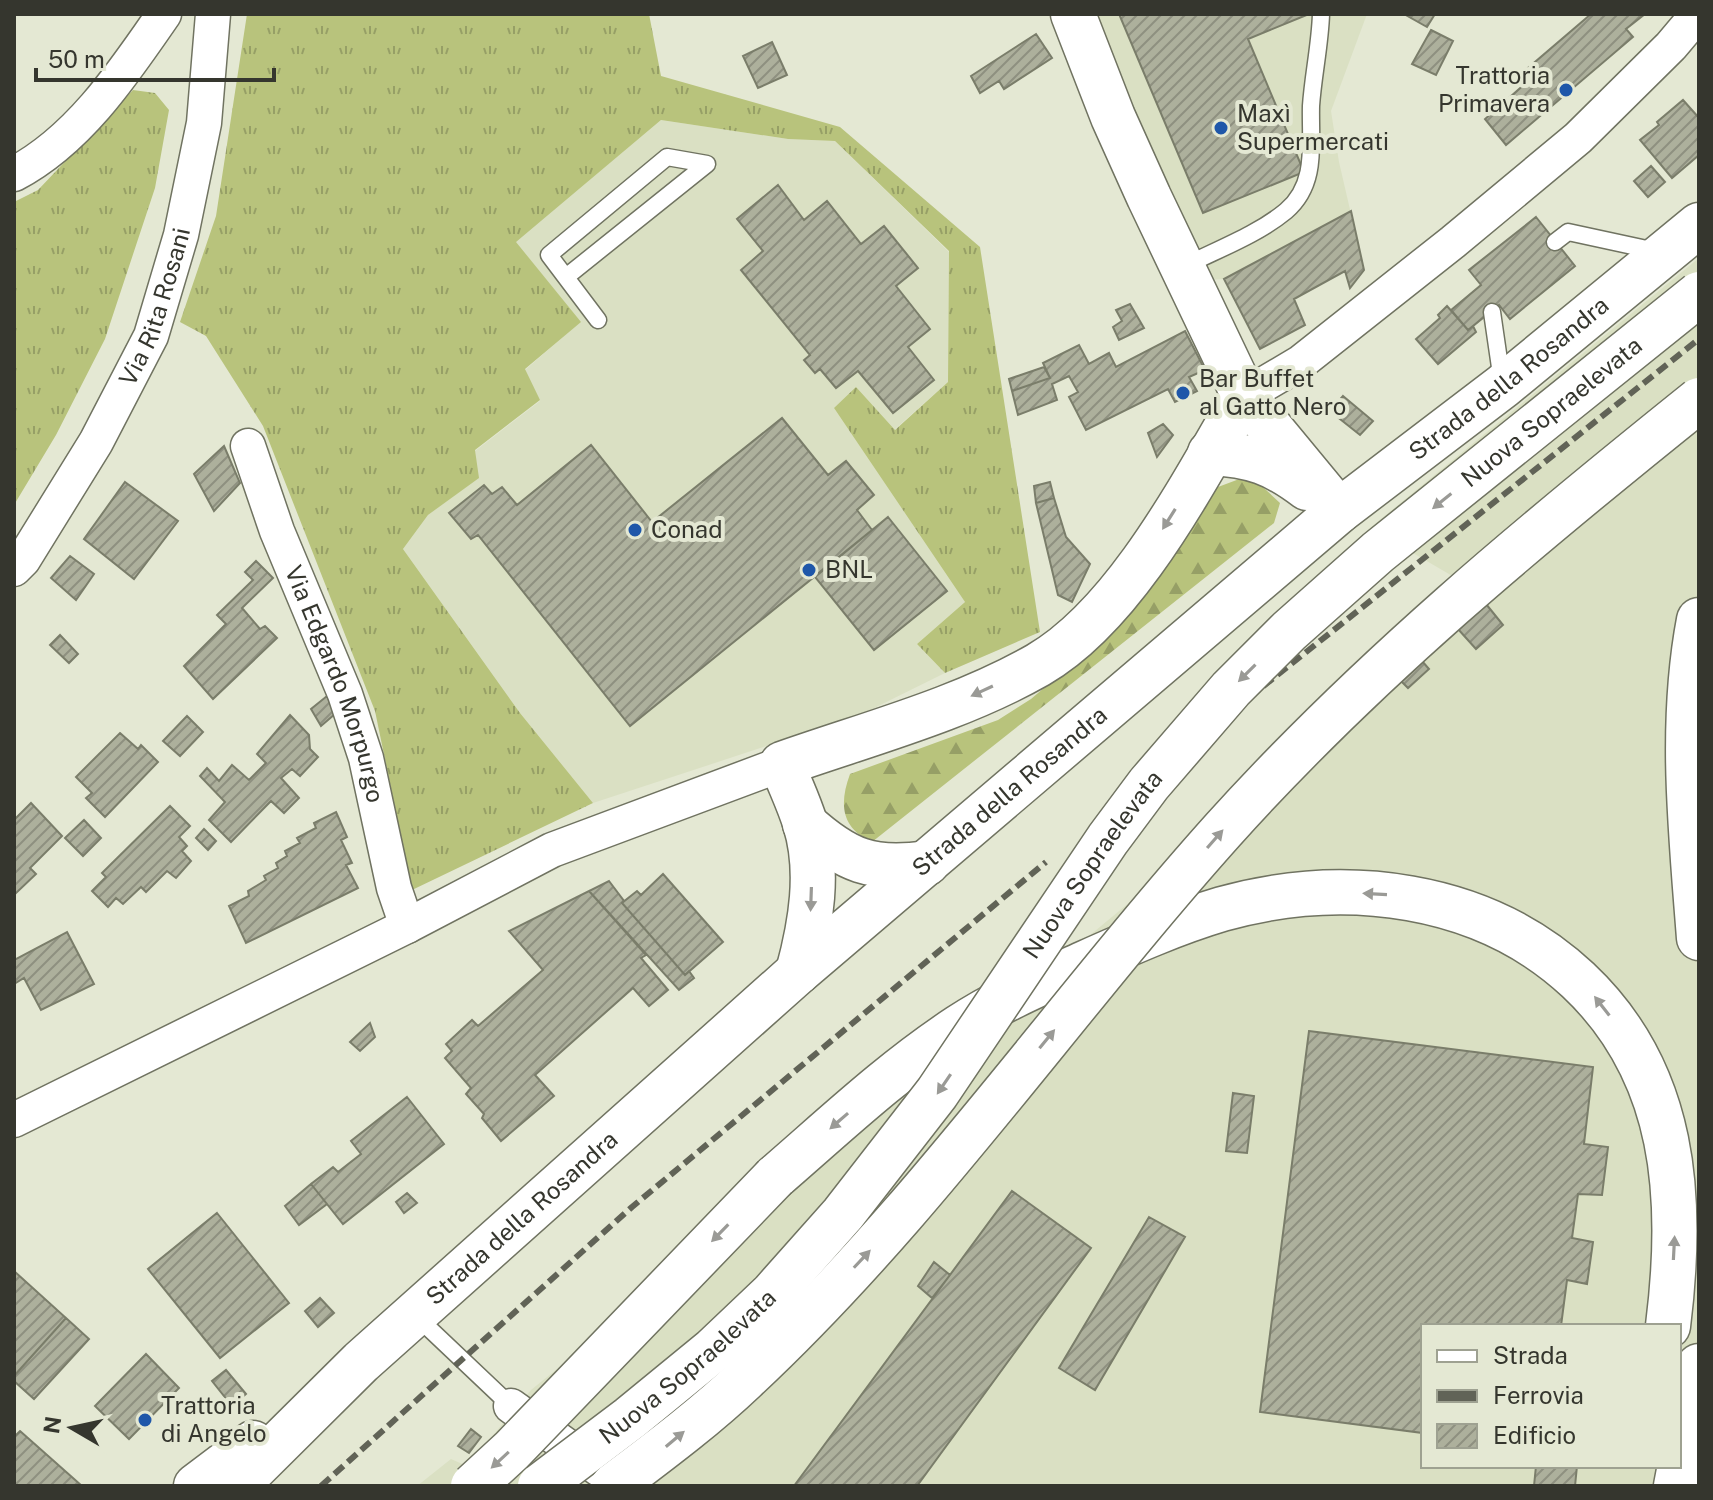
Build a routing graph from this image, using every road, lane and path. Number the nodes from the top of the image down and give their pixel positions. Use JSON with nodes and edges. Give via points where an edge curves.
{"nodes":[{"id":1,"x":164,"y":14,"type":"edge"},
{"id":2,"x":213,"y":14,"type":"edge"},
{"id":3,"x":1073,"y":14,"type":"edge"},
{"id":4,"x":1321,"y":14,"type":"edge"},
{"id":5,"x":1698,"y":14,"type":"edge"},
{"id":6,"x":14,"y":174,"type":"edge"},
{"id":7,"x":1680,"y":241,"type":"edge"},
{"id":8,"x":1555,"y":242,"type":"dead end"},
{"id":9,"x":1181,"y":268,"type":"junction"},
{"id":10,"x":566,"y":277,"type":"junction"},
{"id":11,"x":1699,"y":294,"type":"edge"},
{"id":12,"x":1492,"y":312,"type":"dead end"},
{"id":13,"x":598,"y":320,"type":"dead end"},
{"id":14,"x":1503,"y":386,"type":"junction"},
{"id":15,"x":1244,"y":396,"type":"junction"},
{"id":16,"x":1699,"y":400,"type":"edge"},
{"id":17,"x":248,"y":446,"type":"dead end"},
{"id":18,"x":1210,"y":453,"type":"junction"},
{"id":19,"x":1339,"y":511,"type":"junction"},
{"id":20,"x":14,"y":569,"type":"edge"},
{"id":21,"x":1699,"y":620,"type":"edge"},
{"id":22,"x":782,"y":764,"type":"junction"},
{"id":23,"x":805,"y":824,"type":"junction"},
{"id":24,"x":927,"y":863,"type":"junction"},
{"id":25,"x":407,"y":926,"type":"junction"},
{"id":26,"x":1699,"y":938,"type":"edge"},
{"id":27,"x":798,"y":972,"type":"junction"},
{"id":28,"x":14,"y":1120,"type":"edge"},
{"id":29,"x":414,"y":1314,"type":"junction"},
{"id":30,"x":1668,"y":1324,"type":"edge"},
{"id":31,"x":361,"y":1362,"type":"junction"},
{"id":32,"x":1697,"y":1376,"type":"edge"},
{"id":33,"x":511,"y":1406,"type":"joint"},
{"id":34,"x":1681,"y":1460,"type":"edge"},
{"id":35,"x":196,"y":1486,"type":"edge"},
{"id":36,"x":236,"y":1486,"type":"edge"},
{"id":37,"x":473,"y":1486,"type":"edge"},
{"id":38,"x":540,"y":1486,"type":"edge"},
{"id":39,"x":613,"y":1486,"type":"edge"},
{"id":40,"x":623,"y":1486,"type":"edge"}],
"edges":[{"from":1,"to":6,"type":"street","via":[[76,127]]},
{"from":2,"to":20,"type":"street","name":"Via Rita Rosani","via":[[204,123],[181,235],[151,336],[96,442]]},
{"from":3,"to":9,"type":"main road"},
{"from":4,"to":9,"type":"lane","via":[[1311,105],[1312,158],[1304,189],[1287,210]]},
{"from":5,"to":15,"type":"street","via":[[1566,147],[1300,363]]},
{"from":7,"to":8,"type":"lane","via":[[1568,232]]},
{"from":7,"to":14,"type":"main road","name":"Strada della Rosandra"},
{"from":9,"to":15,"type":"main road"},
{"from":10,"to":10,"type":"lane","via":[[578,267],[707,164],[667,157],[549,255]]},
{"from":10,"to":13,"type":"lane"},
{"from":11,"to":38,"type":"main road","name":"Nuova Sopraelevata","one_way":true,"bridge":true,"via":[[1378,552],[1231,689],[1108,839],[937,1093],[843,1214],[713,1350]]},
{"from":12,"to":14,"type":"lane"},
{"from":14,"to":19,"type":"main road","name":"Strada della Rosandra"},
{"from":15,"to":18,"type":"main road"},
{"from":15,"to":19,"type":"main road"},
{"from":39,"to":16,"type":"main road","name":"Nuova Sopraelevata","one_way":true,"bridge":true,"via":[[743,1381],[878,1242],[1136,929],[1300,746],[1436,618]]},
{"from":17,"to":25,"type":"street","name":"Via Edgardo Morpurgo","via":[[345,694]]},
{"from":18,"to":19,"type":"main road","via":[[1244,455],[1284,471]]},
{"from":18,"to":22,"type":"main road","one_way":true,"via":[[1119,593],[1039,664],[971,697]]},
{"from":19,"to":24,"type":"main road","name":"Strada della Rosandra"},
{"from":21,"to":26,"type":"main road","via":[[1688,727]]},
{"from":22,"to":23,"type":"main road"},
{"from":22,"to":25,"type":"street","via":[[552,850]]},
{"from":23,"to":24,"type":"main road","via":[[862,863]]},
{"from":23,"to":27,"type":"main road","one_way":true,"via":[[811,914]]},
{"from":24,"to":27,"type":"main road","name":"Strada della Rosandra"},
{"from":25,"to":28,"type":"street"},
{"from":27,"to":29,"type":"main road","name":"Strada della Rosandra"},
{"from":29,"to":31,"type":"main road","name":"Strada della Rosandra"},
{"from":29,"to":33,"type":"lane"},
{"from":30,"to":37,"type":"main road","one_way":true,"bridge":true,"via":[[1675,1214],[1664,1124],[1641,1063],[1600,1001],[1540,950],[1502,926],[1460,910],[1383,893],[1288,897],[1226,908],[1141,938],[1036,985],[935,1044],[775,1177]]},
{"from":31,"to":35,"type":"main road","name":"Strada della Rosandra"},
{"from":31,"to":36,"type":"main road","name":"Strada della Rosandra"},
{"from":32,"to":34,"type":"main road"},
{"from":33,"to":40,"type":"street"}]}
